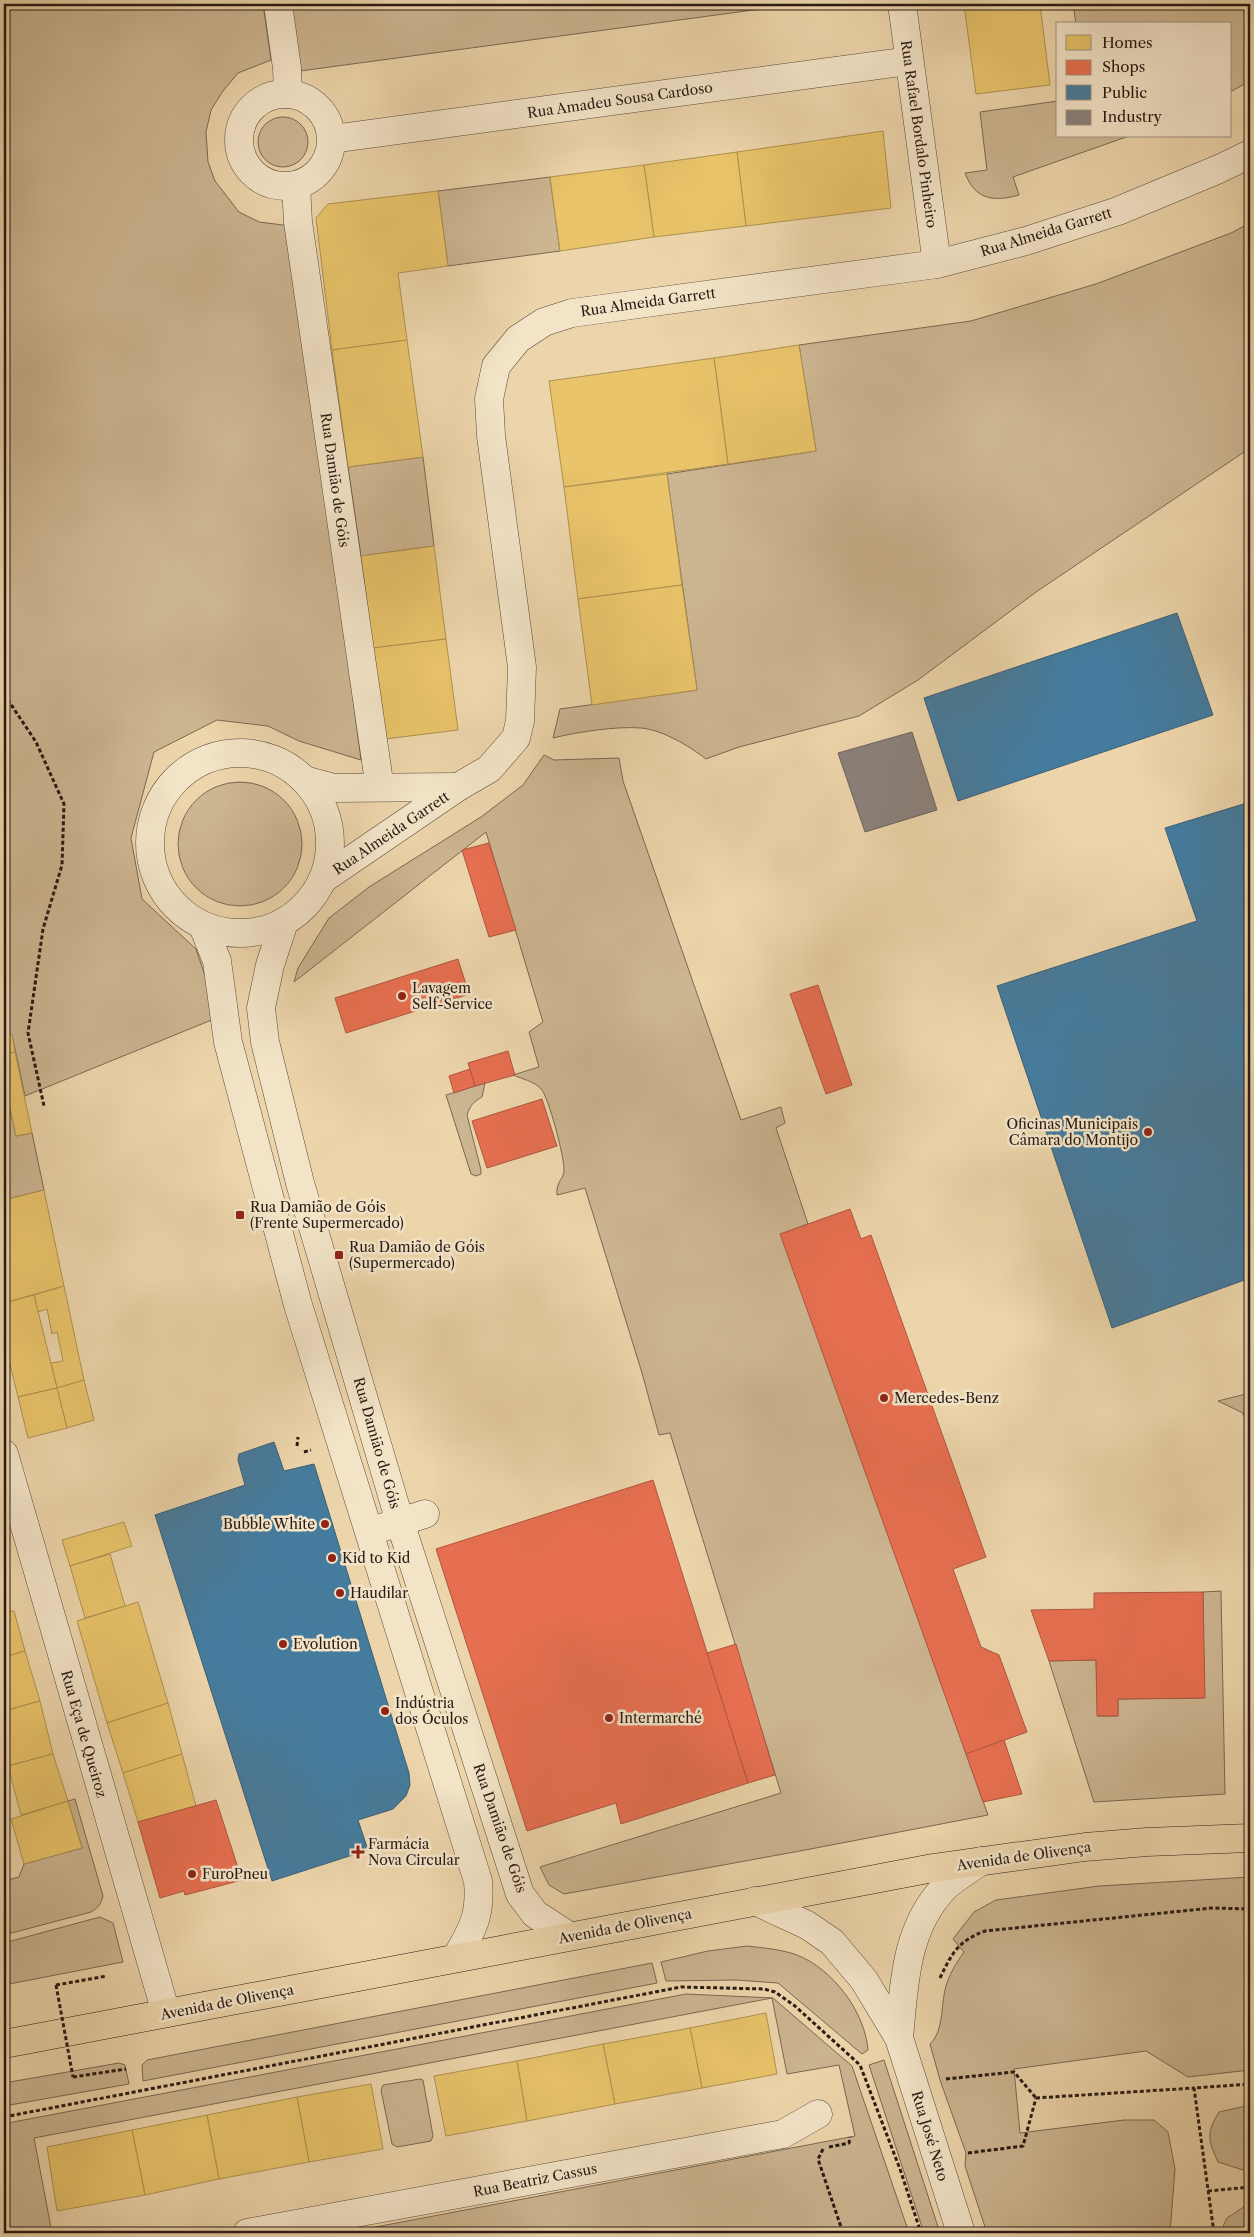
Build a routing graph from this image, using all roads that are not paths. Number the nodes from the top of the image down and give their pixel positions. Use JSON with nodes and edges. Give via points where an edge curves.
{"nodes":[{"id":1,"x":278,"y":4,"type":"edge"},
{"id":2,"x":902,"y":4,"type":"edge"},
{"id":3,"x":910,"y":61,"type":"junction"},
{"id":4,"x":288,"y":94,"type":"junction"},
{"id":5,"x":332,"y":139,"type":"junction"},
{"id":6,"x":1250,"y":154,"type":"edge"},
{"id":7,"x":296,"y":185,"type":"junction"},
{"id":8,"x":937,"y":264,"type":"junction"},
{"id":9,"x":378,"y":775,"type":"dead end"},
{"id":10,"x":304,"y":780,"type":"junction"},
{"id":11,"x":458,"y":787,"type":"junction"},
{"id":12,"x":323,"y":879,"type":"junction"},
{"id":13,"x":284,"y":922,"type":"junction"},
{"id":14,"x":203,"y":926,"type":"junction"},
{"id":15,"x":4,"y":1454,"type":"edge"},
{"id":16,"x":413,"y":1518,"type":"junction"},
{"id":17,"x":368,"y":1531,"type":"junction"},
{"id":18,"x":1250,"y":1838,"type":"edge"},
{"id":19,"x":981,"y":1861,"type":"junction"},
{"id":20,"x":755,"y":1901,"type":"junction"},
{"id":21,"x":570,"y":1936,"type":"junction"},
{"id":22,"x":456,"y":1958,"type":"junction"},
{"id":23,"x":166,"y":2013,"type":"junction"},
{"id":24,"x":899,"y":2038,"type":"junction"},
{"id":25,"x":4,"y":2044,"type":"edge"},
{"id":26,"x":818,"y":2114,"type":"dead end"},
{"id":27,"x":247,"y":2233,"type":"edge"},
{"id":28,"x":960,"y":2233,"type":"edge"}],
"edges":[{"from":1,"to":4,"type":"street","via":[[288,68]]},
{"from":2,"to":3,"type":"street","name":"Rua Rafael Bordalo Pinheiro"},
{"from":3,"to":5,"type":"street","name":"Rua Amadeu Sousa Cardoso"},
{"from":3,"to":8,"type":"street","name":"Rua Rafael Bordalo Pinheiro"},
{"from":4,"to":5,"type":"street","via":[[311,101],[322,111]]},
{"from":4,"to":7,"type":"street","via":[[267,96],[255,104],[239,130],[239,146],[243,161],[252,173],[280,187]]},
{"from":5,"to":7,"type":"street","via":[[322,168],[311,179]]},
{"from":6,"to":8,"type":"street","name":"Rua Almeida Garrett","via":[[1118,211],[1026,241]]},
{"from":7,"to":9,"type":"street","name":"Rua Damião de Góis","via":[[297,213]]},
{"from":8,"to":11,"type":"street","name":"Rua Almeida Garrett","via":[[572,313],[544,322],[518,339],[496,366],[489,399],[491,436],[522,667],[520,721],[516,738],[490,769]]},
{"from":10,"to":11,"type":"street","name":"Rua Almeida Garrett","via":[[334,788]]},
{"from":10,"to":12,"type":"street","via":[[320,801],[329,827],[330,853]]},
{"from":10,"to":14,"type":"street","via":[[281,762],[253,754],[225,754],[198,763],[175,780],[158,804],[150,832],[150,860],[161,888],[179,910]]},
{"from":11,"to":12,"type":"street","name":"Rua Almeida Garrett"},
{"from":12,"to":13,"type":"street","via":[[307,904]]},
{"from":13,"to":14,"type":"street","via":[[258,932],[230,934]]},
{"from":13,"to":16,"type":"street","name":"Rua Damião de Góis","via":[[261,1008],[265,1042],[300,1183]]},
{"from":14,"to":17,"type":"street","via":[[217,961],[228,1042],[298,1305]]},
{"from":15,"to":23,"type":"street","name":"Rua Eça de Queiroz"},
{"from":16,"to":17,"type":"street"},
{"from":16,"to":21,"type":"street","name":"Rua Damião de Góis","via":[[520,1894],[535,1914]]},
{"from":17,"to":22,"type":"street","via":[[478,1881],[480,1902],[475,1925]]},
{"from":18,"to":19,"type":"main road","name":"Avenida de Olivença","via":[[1086,1847]]},
{"from":19,"to":20,"type":"main road","name":"Avenida de Olivença"},
{"from":19,"to":24,"type":"street","name":"Rua José Neto","via":[[944,1887],[921,1918],[905,1971]]},
{"from":20,"to":21,"type":"main road","name":"Avenida de Olivença"},
{"from":20,"to":24,"type":"street","name":"Rua José Neto","via":[[807,1925],[832,1942],[864,1980]]},
{"from":21,"to":22,"type":"main road","name":"Avenida de Olivença"},
{"from":22,"to":23,"type":"main road","name":"Avenida de Olivença"},
{"from":23,"to":25,"type":"main road","name":"Avenida de Olivença"},
{"from":24,"to":28,"type":"street","name":"Rua José Neto"},
{"from":26,"to":27,"type":"street","name":"Rua Beatriz Cassus","via":[[783,2134]]}]}
